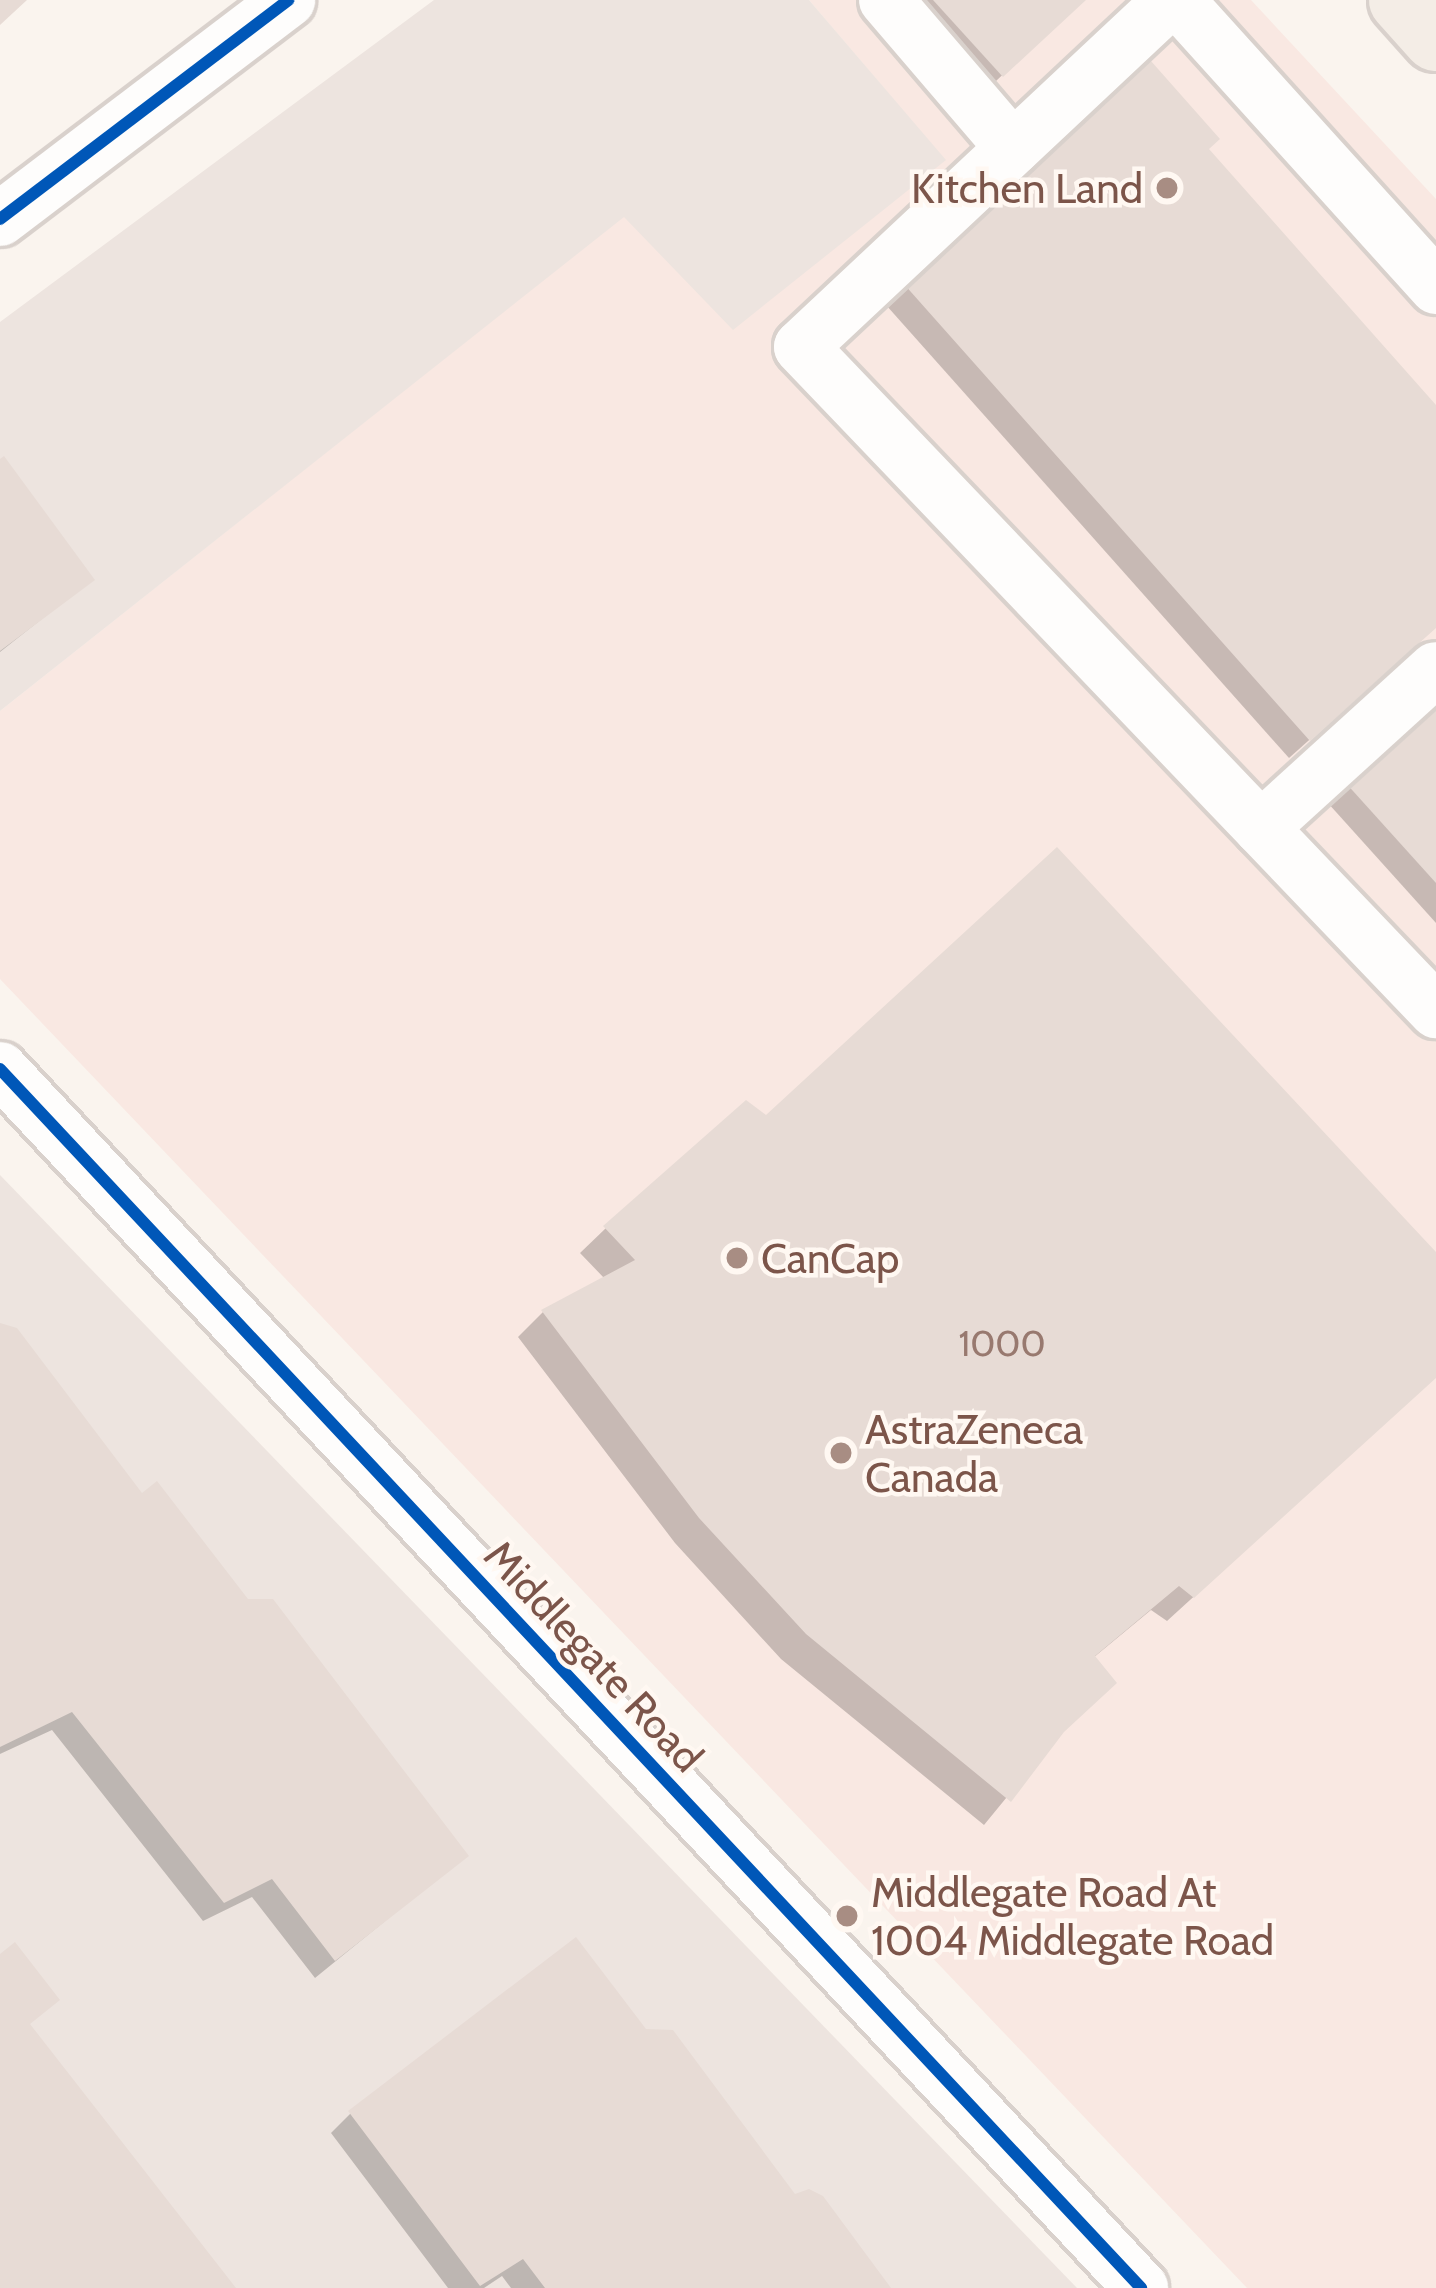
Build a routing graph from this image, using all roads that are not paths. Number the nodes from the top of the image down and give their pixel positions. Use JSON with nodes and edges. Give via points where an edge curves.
{"nodes":[{"id":1,"x":886,"y":0,"type":"edge"},
{"id":2,"x":1174,"y":0,"type":"edge"},
{"id":3,"x":1402,"y":0,"type":"edge"},
{"id":4,"x":258,"y":8,"type":"edge"},
{"id":5,"x":1436,"y":38,"type":"edge"},
{"id":6,"x":1013,"y":148,"type":"junction"},
{"id":7,"x":0,"y":219,"type":"edge"},
{"id":8,"x":1436,"y":287,"type":"edge"},
{"id":9,"x":1436,"y":669,"type":"edge"},
{"id":10,"x":1261,"y":827,"type":"junction"},
{"id":11,"x":1436,"y":1011,"type":"edge"},
{"id":12,"x":0,"y":1069,"type":"edge"},
{"id":13,"x":1141,"y":2288,"type":"edge"}],
"edges":[{"from":1,"to":6,"type":"street"},
{"from":2,"to":6,"type":"street"},
{"from":2,"to":8,"type":"street"},
{"from":3,"to":5,"type":"main road"},
{"from":4,"to":7,"type":"street"},
{"from":6,"to":10,"type":"street","via":[[801,347]]},
{"from":9,"to":10,"type":"street"},
{"from":10,"to":11,"type":"street"},
{"from":12,"to":13,"type":"street","name":"Middlegate Road"}]}
